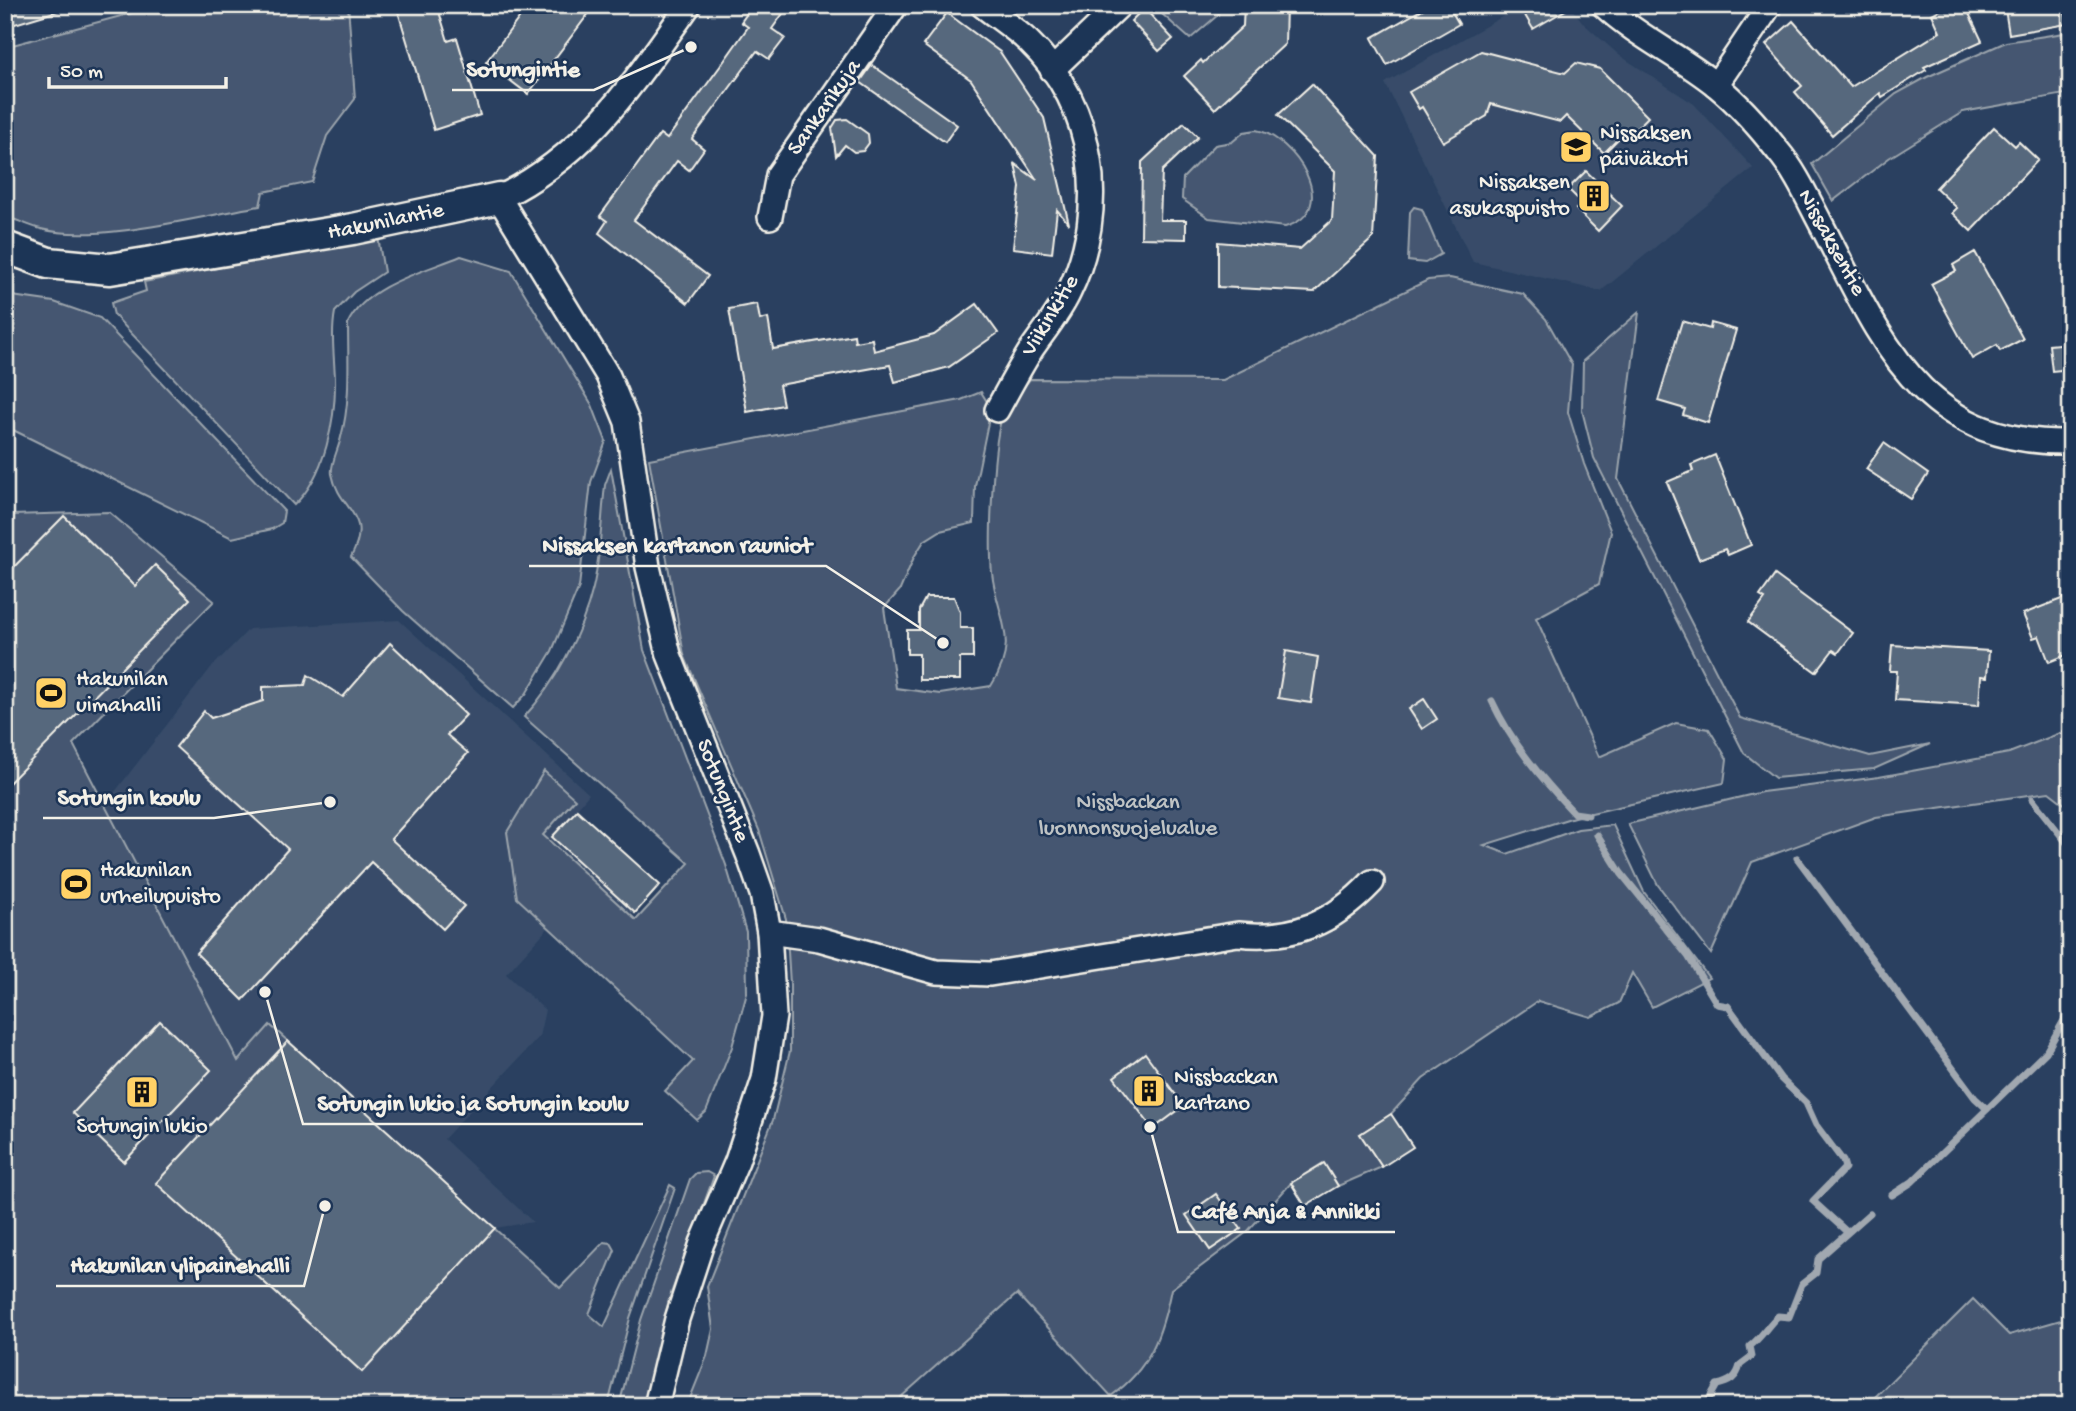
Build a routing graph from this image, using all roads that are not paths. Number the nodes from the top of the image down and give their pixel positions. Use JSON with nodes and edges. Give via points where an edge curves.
{"nodes":[{"id":1,"x":689,"y":5,"type":"edge"},
{"id":2,"x":896,"y":5,"type":"edge"},
{"id":3,"x":982,"y":5,"type":"edge"},
{"id":4,"x":1120,"y":5,"type":"edge"},
{"id":5,"x":1603,"y":5,"type":"edge"},
{"id":6,"x":1770,"y":5,"type":"edge"},
{"id":7,"x":1052,"y":70,"type":"junction"},
{"id":8,"x":1716,"y":85,"type":"junction"},
{"id":9,"x":499,"y":198,"type":"junction"},
{"id":10,"x":770,"y":217,"type":"dead end"},
{"id":11,"x":5,"y":247,"type":"edge"},
{"id":12,"x":997,"y":410,"type":"dead end"},
{"id":13,"x":2071,"y":442,"type":"edge"},
{"id":14,"x":1372,"y":882,"type":"dead end"},
{"id":15,"x":769,"y":932,"type":"junction"},
{"id":16,"x":656,"y":1406,"type":"edge"}],
"edges":[{"from":1,"to":9,"type":"street","name":"Hakunilantie","via":[[598,125],[553,167]]},
{"from":2,"to":10,"type":"street","name":"Sankarikuja","via":[[778,175]]},
{"from":3,"to":7,"type":"street","name":"Viikinkitie","via":[[1028,41]]},
{"from":4,"to":7,"type":"street"},
{"from":5,"to":8,"type":"street","name":"Nissaksentie","via":[[1628,28]]},
{"from":6,"to":8,"type":"street"},
{"from":7,"to":12,"type":"street","name":"Viikinkitie","via":[[1071,98],[1091,164],[1089,228],[1083,261],[1068,295]]},
{"from":8,"to":13,"type":"street","name":"Nissaksentie","via":[[1780,152],[1885,342],[1921,390],[1965,421],[2008,438]]},
{"from":9,"to":11,"type":"main road","name":"Hakunilantie","via":[[366,226],[110,269],[48,263]]},
{"from":9,"to":15,"type":"street","name":"Sotungintie","via":[[608,376],[622,409],[648,567],[669,654],[748,854]]},
{"from":14,"to":15,"type":"street","via":[[1347,908],[1319,924],[1269,937],[1238,934],[990,974],[936,972],[819,939]]},
{"from":15,"to":16,"type":"street","name":"Sotungintie","via":[[774,1016],[764,1079],[698,1256]]}]}
